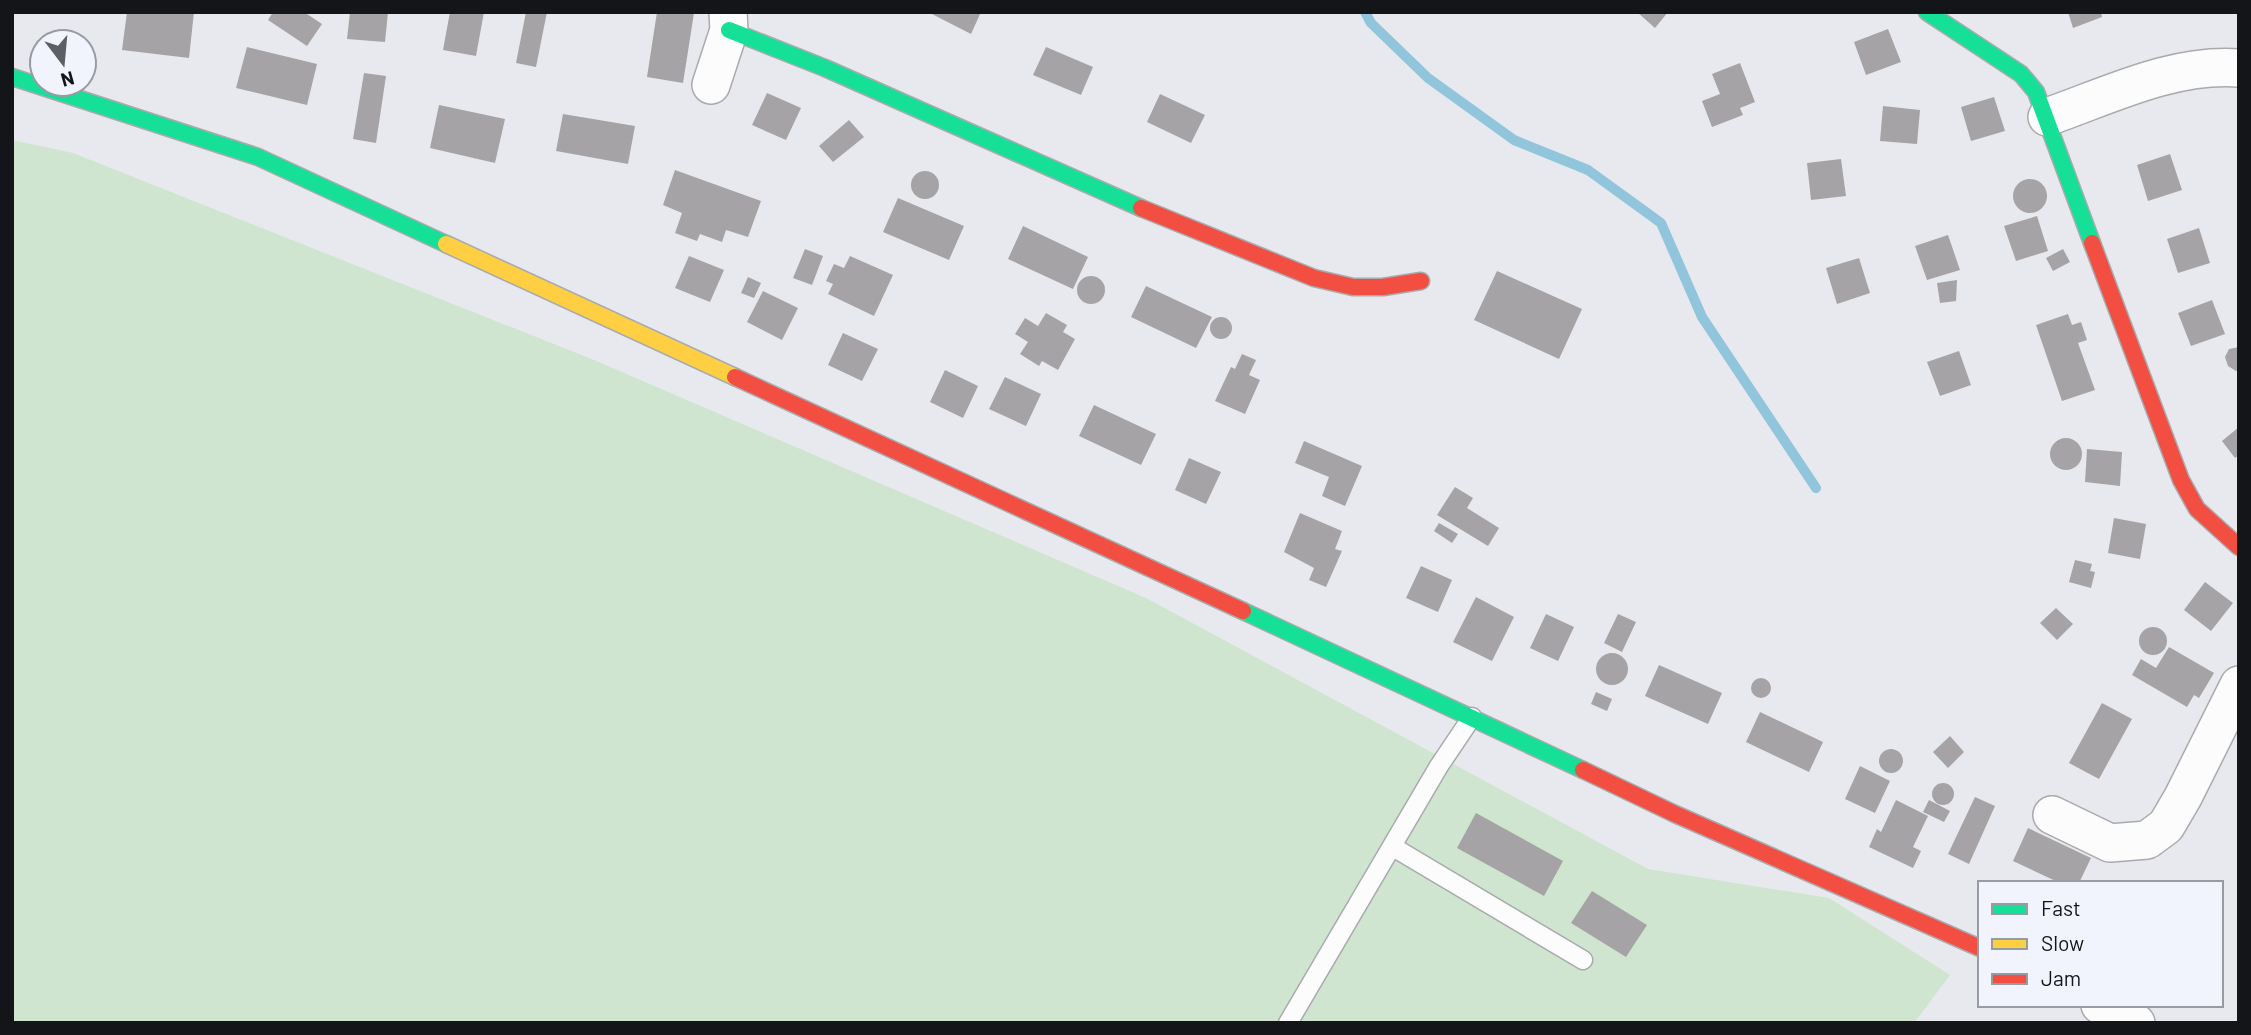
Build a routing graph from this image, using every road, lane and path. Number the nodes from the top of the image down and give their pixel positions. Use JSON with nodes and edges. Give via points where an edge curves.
{"nodes":[{"id":1,"x":1927,"y":12,"type":"edge"},
{"id":2,"x":729,"y":21,"type":"edge"},
{"id":3,"x":2239,"y":68,"type":"edge"},
{"id":4,"x":12,"y":77,"type":"edge"},
{"id":5,"x":711,"y":85,"type":"dead end"},
{"id":6,"x":2047,"y":117,"type":"junction"},
{"id":7,"x":1421,"y":281,"type":"dead end"},
{"id":8,"x":2239,"y":547,"type":"edge"},
{"id":9,"x":2239,"y":685,"type":"edge"},
{"id":10,"x":1472,"y":717,"type":"junction"},
{"id":11,"x":2052,"y":815,"type":"dead end"},
{"id":12,"x":1393,"y":847,"type":"junction"},
{"id":13,"x":1978,"y":947,"type":"edge"},
{"id":14,"x":1583,"y":960,"type":"dead end"},
{"id":15,"x":2104,"y":1007,"type":"edge"},
{"id":16,"x":1288,"y":1023,"type":"edge"},
{"id":17,"x":2136,"y":1023,"type":"edge"}],
"edges":[{"from":1,"to":6,"type":"street","via":[[2021,75],[2036,92]]},
{"from":2,"to":5,"type":"street"},
{"from":2,"to":7,"type":"street","via":[[824,68],[1314,278],[1384,288]]},
{"from":3,"to":6,"type":"street","via":[[2174,72]]},
{"from":4,"to":10,"type":"street","via":[[258,157]]},
{"from":6,"to":8,"type":"street","via":[[2181,480],[2197,509]]},
{"from":9,"to":11,"type":"street","via":[[2178,806],[2166,826],[2147,840],[2110,844]]},
{"from":10,"to":12,"type":"lane"},
{"from":10,"to":13,"type":"street","via":[[1675,814]]},
{"from":12,"to":14,"type":"lane"},
{"from":12,"to":16,"type":"lane"},
{"from":15,"to":17,"type":"street"}]}
